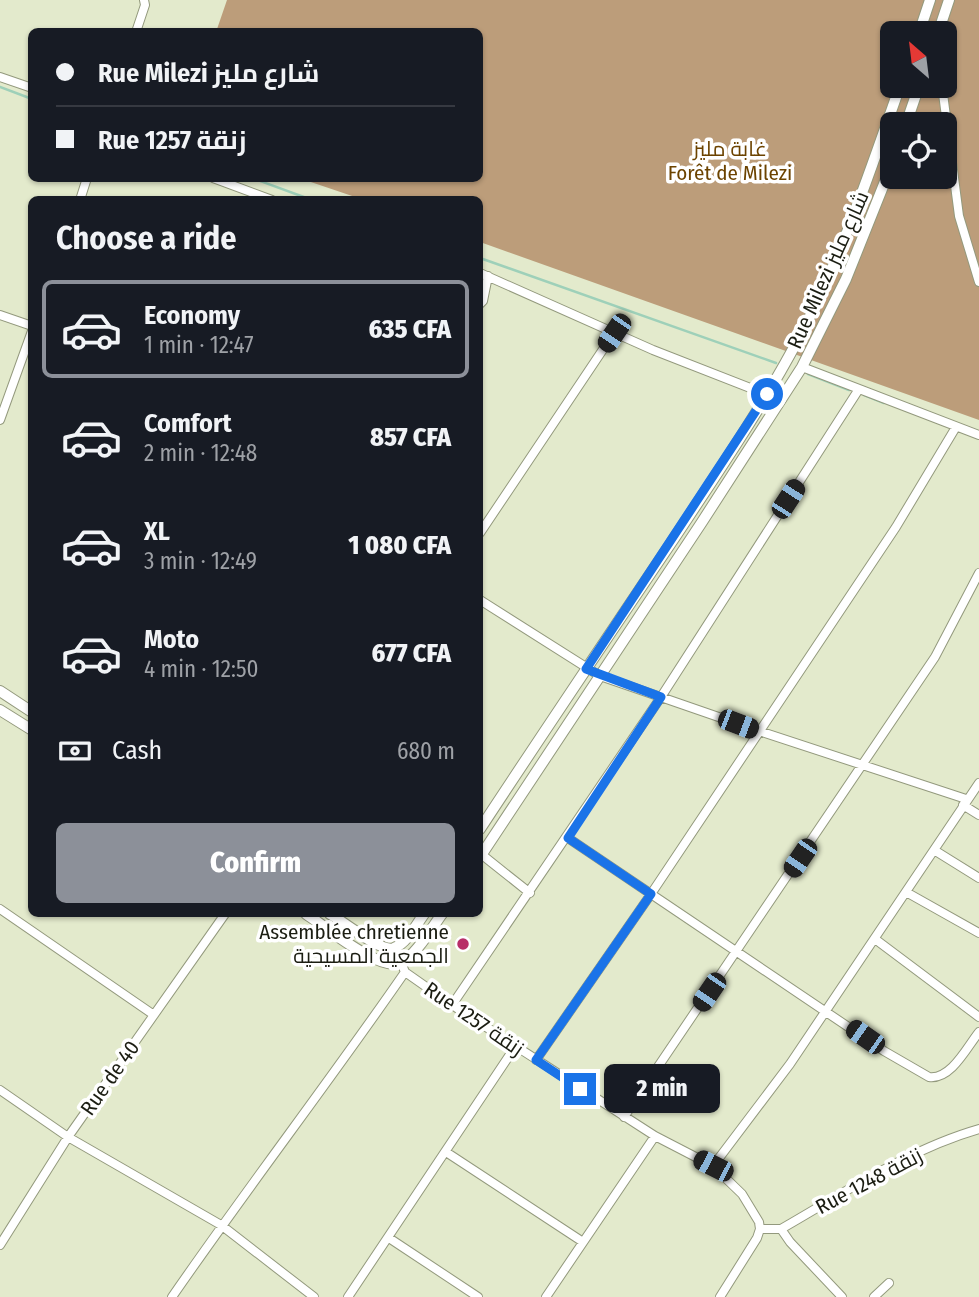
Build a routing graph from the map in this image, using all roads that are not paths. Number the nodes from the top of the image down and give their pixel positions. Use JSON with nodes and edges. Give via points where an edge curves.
{"nodes":[{"id":1,"x":144,"y":0,"type":"edge"},
{"id":2,"x":930,"y":0,"type":"edge"},
{"id":3,"x":949,"y":0,"type":"edge"},
{"id":4,"x":923,"y":21,"type":"edge"},
{"id":5,"x":942,"y":21,"type":"edge"},
{"id":6,"x":137,"y":28,"type":"edge"},
{"id":7,"x":0,"y":77,"type":"edge"},
{"id":8,"x":28,"y":87,"type":"edge"},
{"id":9,"x":896,"y":98,"type":"edge"},
{"id":10,"x":944,"y":98,"type":"edge"},
{"id":11,"x":222,"y":182,"type":"edge"},
{"id":12,"x":882,"y":189,"type":"edge"},
{"id":13,"x":254,"y":196,"type":"edge"},
{"id":14,"x":484,"y":274,"type":"edge"},
{"id":15,"x":979,"y":282,"type":"edge"},
{"id":16,"x":483,"y":301,"type":"edge"},
{"id":17,"x":0,"y":315,"type":"edge"},
{"id":18,"x":28,"y":327,"type":"edge"},
{"id":19,"x":614,"y":333,"type":"junction"},
{"id":20,"x":28,"y":340,"type":"edge"},
{"id":21,"x":802,"y":367,"type":"junction"},
{"id":22,"x":859,"y":389,"type":"junction"},
{"id":23,"x":767,"y":394,"type":"junction"},
{"id":24,"x":781,"y":400,"type":"junction"},
{"id":25,"x":0,"y":420,"type":"edge"},
{"id":26,"x":956,"y":427,"type":"junction"},
{"id":27,"x":979,"y":435,"type":"edge"},
{"id":28,"x":483,"y":529,"type":"edge"},
{"id":29,"x":979,"y":573,"type":"edge"},
{"id":30,"x":483,"y":602,"type":"edge"},
{"id":31,"x":586,"y":669,"type":"junction"},
{"id":32,"x":600,"y":676,"type":"junction"},
{"id":33,"x":0,"y":691,"type":"edge"},
{"id":34,"x":661,"y":697,"type":"junction"},
{"id":35,"x":28,"y":709,"type":"edge"},
{"id":36,"x":0,"y":710,"type":"edge"},
{"id":37,"x":28,"y":728,"type":"edge"},
{"id":38,"x":758,"y":731,"type":"junction"},
{"id":39,"x":862,"y":766,"type":"junction"},
{"id":40,"x":979,"y":783,"type":"edge"},
{"id":41,"x":964,"y":802,"type":"junction"},
{"id":42,"x":979,"y":815,"type":"edge"},
{"id":43,"x":483,"y":824,"type":"edge"},
{"id":44,"x":568,"y":838,"type":"junction"},
{"id":45,"x":934,"y":850,"type":"junction"},
{"id":46,"x":483,"y":852,"type":"edge"},
{"id":47,"x":483,"y":858,"type":"edge"},
{"id":48,"x":979,"y":878,"type":"edge"},
{"id":49,"x":906,"y":892,"type":"junction"},
{"id":50,"x":530,"y":893,"type":"junction"},
{"id":51,"x":651,"y":894,"type":"junction"},
{"id":52,"x":0,"y":909,"type":"edge"},
{"id":53,"x":223,"y":917,"type":"edge"},
{"id":54,"x":310,"y":917,"type":"edge"},
{"id":55,"x":335,"y":917,"type":"edge"},
{"id":56,"x":422,"y":917,"type":"edge"},
{"id":57,"x":440,"y":917,"type":"edge"},
{"id":58,"x":979,"y":933,"type":"edge"},
{"id":59,"x":875,"y":939,"type":"junction"},
{"id":60,"x":395,"y":948,"type":"junction"},
{"id":61,"x":737,"y":951,"type":"junction"},
{"id":62,"x":402,"y":967,"type":"junction"},
{"id":63,"x":453,"y":1005,"type":"junction"},
{"id":64,"x":826,"y":1010,"type":"junction"},
{"id":65,"x":154,"y":1015,"type":"junction"},
{"id":66,"x":979,"y":1017,"type":"edge"},
{"id":67,"x":979,"y":1032,"type":"edge"},
{"id":68,"x":514,"y":1046,"type":"junction"},
{"id":69,"x":536,"y":1060,"type":"junction"},
{"id":70,"x":0,"y":1090,"type":"edge"},
{"id":71,"x":624,"y":1117,"type":"junction"},
{"id":72,"x":979,"y":1129,"type":"edge"},
{"id":73,"x":654,"y":1136,"type":"junction"},
{"id":74,"x":68,"y":1138,"type":"junction"},
{"id":75,"x":446,"y":1152,"type":"junction"},
{"id":76,"x":713,"y":1166,"type":"junction"},
{"id":77,"x":221,"y":1226,"type":"junction"},
{"id":78,"x":760,"y":1228,"type":"junction"},
{"id":79,"x":781,"y":1229,"type":"junction"},
{"id":80,"x":388,"y":1238,"type":"junction"},
{"id":81,"x":583,"y":1242,"type":"junction"},
{"id":82,"x":0,"y":1245,"type":"edge"},
{"id":83,"x":889,"y":1283,"type":"dead end"},
{"id":84,"x":172,"y":1297,"type":"edge"},
{"id":85,"x":314,"y":1297,"type":"edge"},
{"id":86,"x":348,"y":1297,"type":"edge"},
{"id":87,"x":478,"y":1297,"type":"edge"},
{"id":88,"x":546,"y":1297,"type":"edge"},
{"id":89,"x":720,"y":1297,"type":"edge"},
{"id":90,"x":842,"y":1297,"type":"edge"},
{"id":91,"x":874,"y":1297,"type":"edge"}],
"edges":[{"from":1,"to":6,"type":"street"},
{"from":2,"to":4,"type":"street"},
{"from":3,"to":5,"type":"street"},
{"from":7,"to":8,"type":"street"},
{"from":9,"to":23,"type":"street","name":"Rue Milezi شارع مليز","via":[[835,263]]},
{"from":10,"to":15,"type":"street","via":[[959,216]]},
{"from":11,"to":13,"type":"street"},
{"from":12,"to":21,"type":"street","name":"Rue Milezi شارع مليز","via":[[846,279]]},
{"from":14,"to":16,"type":"street"},
{"from":14,"to":19,"type":"street"},
{"from":17,"to":18,"type":"street"},
{"from":19,"to":23,"type":"street"},
{"from":19,"to":28,"type":"street"},
{"from":20,"to":25,"type":"street"},
{"from":21,"to":22,"type":"street"},
{"from":21,"to":24,"type":"street","name":"Rue Milezi شارع مليز"},
{"from":22,"to":26,"type":"street"},
{"from":22,"to":34,"type":"street"},
{"from":23,"to":24,"type":"street"},
{"from":23,"to":31,"type":"street","name":"Rue Milezi شارع مليز"},
{"from":24,"to":32,"type":"street","name":"Rue Milezi شارع مليز"},
{"from":26,"to":27,"type":"street"},
{"from":26,"to":38,"type":"street","via":[[896,527]]},
{"from":29,"to":39,"type":"street","via":[[935,657]]},
{"from":30,"to":31,"type":"street"},
{"from":31,"to":32,"type":"street"},
{"from":31,"to":43,"type":"street","name":"Rue Milezi شارع مليز"},
{"from":32,"to":34,"type":"street"},
{"from":32,"to":46,"type":"street","name":"Rue Milezi شارع مليز"},
{"from":33,"to":35,"type":"street"},
{"from":34,"to":38,"type":"street"},
{"from":34,"to":44,"type":"street"},
{"from":36,"to":37,"type":"street"},
{"from":38,"to":39,"type":"street"},
{"from":38,"to":51,"type":"street"},
{"from":39,"to":41,"type":"street"},
{"from":39,"to":61,"type":"street"},
{"from":40,"to":41,"type":"street"},
{"from":41,"to":42,"type":"street"},
{"from":41,"to":45,"type":"street"},
{"from":44,"to":50,"type":"street"},
{"from":44,"to":51,"type":"street"},
{"from":45,"to":48,"type":"street"},
{"from":45,"to":49,"type":"street"},
{"from":47,"to":50,"type":"street"},
{"from":49,"to":58,"type":"street"},
{"from":49,"to":59,"type":"street"},
{"from":50,"to":63,"type":"street"},
{"from":51,"to":61,"type":"street"},
{"from":51,"to":69,"type":"street"},
{"from":52,"to":65,"type":"street"},
{"from":53,"to":65,"type":"street","name":"Rue de 40"},
{"from":54,"to":62,"type":"street","via":[[365,954]]},
{"from":55,"to":60,"type":"street","via":[[380,946]]},
{"from":56,"to":60,"type":"street"},
{"from":57,"to":62,"type":"street"},
{"from":59,"to":64,"type":"street"},
{"from":59,"to":66,"type":"street"},
{"from":60,"to":62,"type":"street"},
{"from":61,"to":64,"type":"street"},
{"from":61,"to":71,"type":"street"},
{"from":62,"to":63,"type":"street","name":"Rue 1257 زنقة"},
{"from":62,"to":77,"type":"street","via":[[355,1044]]},
{"from":63,"to":68,"type":"street","name":"Rue 1257 زنقة"},
{"from":64,"to":67,"type":"street","via":[[884,1051],[935,1078],[948,1072]]},
{"from":64,"to":76,"type":"street"},
{"from":65,"to":74,"type":"street","name":"Rue de 40"},
{"from":68,"to":69,"type":"street","name":"Rue 1257 زنقة"},
{"from":68,"to":75,"type":"street"},
{"from":69,"to":71,"type":"street","name":"Rue 1257 زنقة"},
{"from":70,"to":74,"type":"street"},
{"from":71,"to":73,"type":"street","name":"Rue 1257 زنقة"},
{"from":72,"to":79,"type":"street","name":"Rue 1248 زنقة","via":[[889,1168]]},
{"from":73,"to":76,"type":"street","name":"Rue 1257 زنقة"},
{"from":73,"to":81,"type":"street"},
{"from":74,"to":77,"type":"street"},
{"from":74,"to":82,"type":"street","name":"Rue de 40"},
{"from":75,"to":80,"type":"street"},
{"from":75,"to":81,"type":"street"},
{"from":76,"to":78,"type":"street","name":"Rue 1257 زنقة","via":[[742,1194]]},
{"from":77,"to":84,"type":"street"},
{"from":77,"to":85,"type":"street"},
{"from":78,"to":79,"type":"street"},
{"from":78,"to":89,"type":"street"},
{"from":79,"to":90,"type":"street"},
{"from":80,"to":86,"type":"street"},
{"from":80,"to":87,"type":"street"},
{"from":81,"to":88,"type":"street"},
{"from":83,"to":91,"type":"street"}]}
